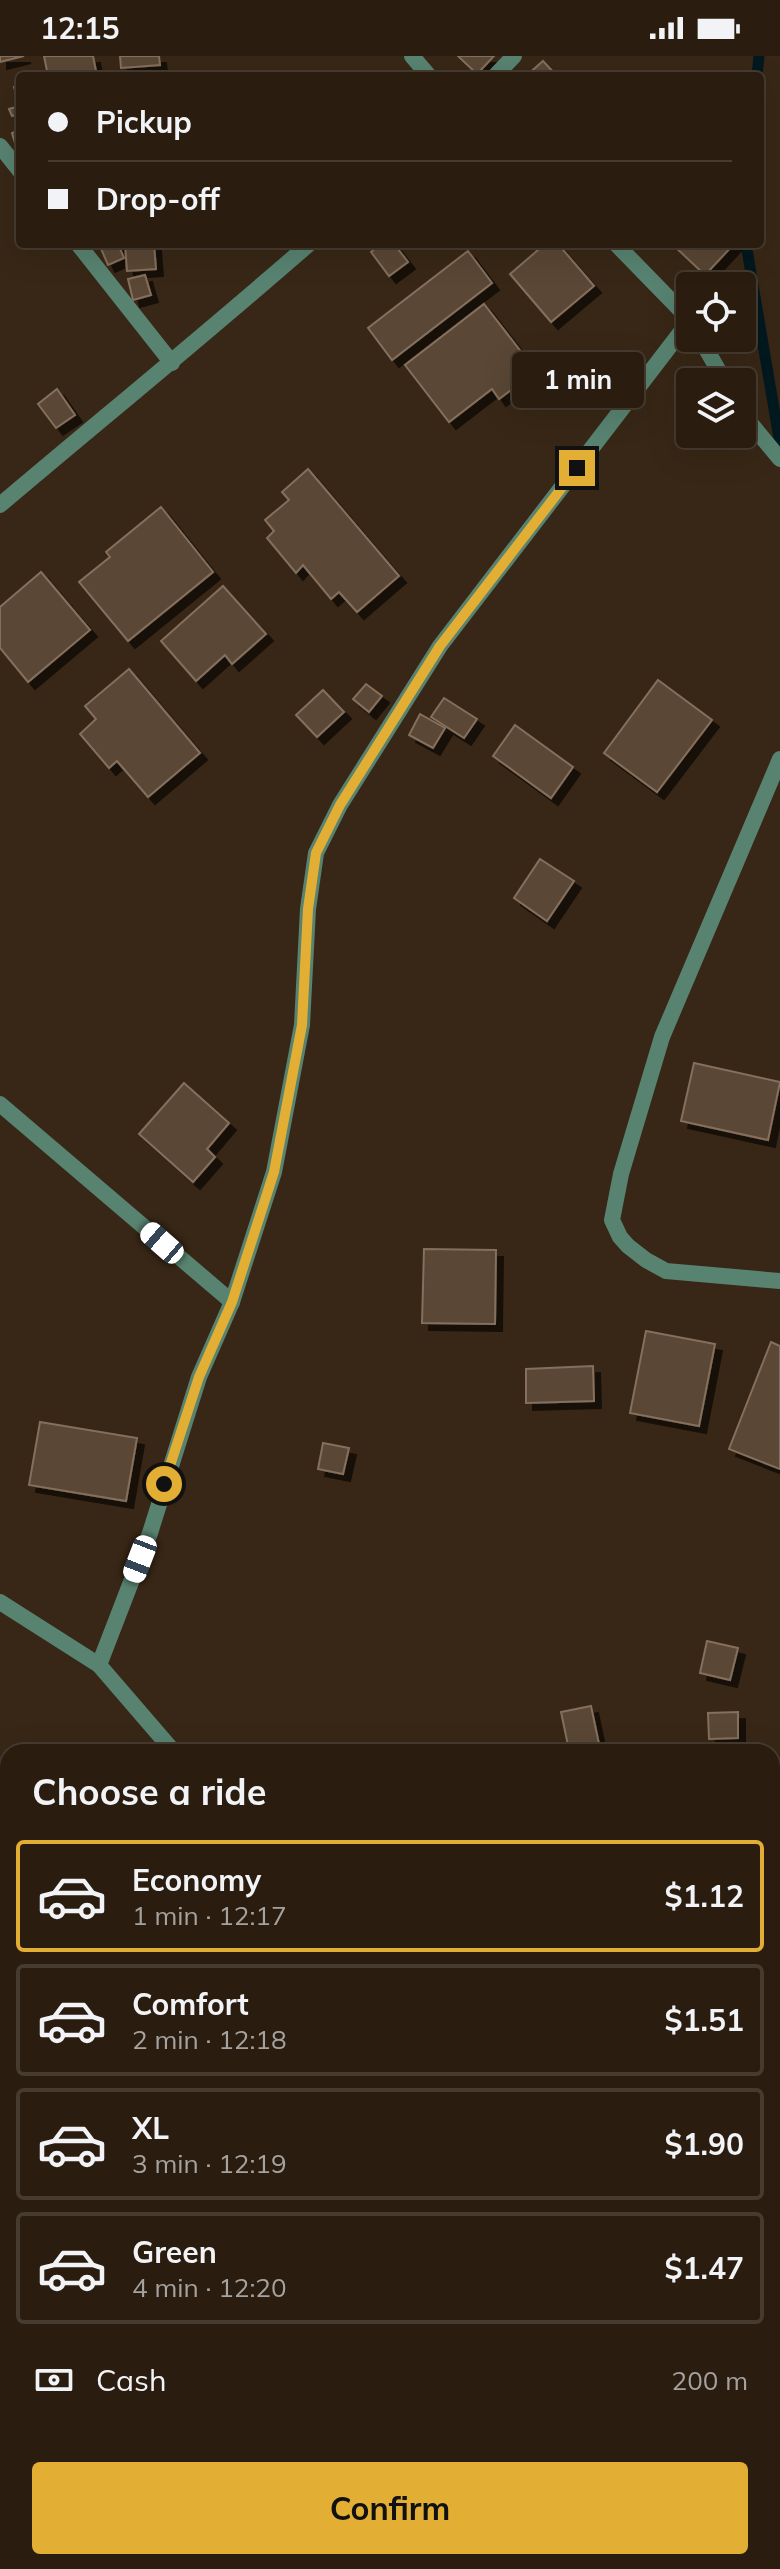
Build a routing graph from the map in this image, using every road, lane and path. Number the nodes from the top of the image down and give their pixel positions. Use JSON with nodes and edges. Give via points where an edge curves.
{"nodes":[{"id":1,"x":412,"y":56,"type":"edge"},
{"id":2,"x":514,"y":56,"type":"edge"},
{"id":3,"x":426,"y":72,"type":"edge"},
{"id":4,"x":499,"y":72,"type":"edge"},
{"id":5,"x":0,"y":146,"type":"edge"},
{"id":6,"x":16,"y":166,"type":"edge"},
{"id":7,"x":81,"y":248,"type":"edge"},
{"id":8,"x":304,"y":248,"type":"edge"},
{"id":9,"x":620,"y":248,"type":"edge"},
{"id":10,"x":676,"y":306,"type":"edge"},
{"id":11,"x":676,"y":338,"type":"edge"},
{"id":12,"x":172,"y":363,"type":"junction"},
{"id":13,"x":756,"y":430,"type":"edge"},
{"id":14,"x":780,"y":459,"type":"edge"},
{"id":15,"x":0,"y":505,"type":"edge"},
{"id":16,"x":780,"y":759,"type":"edge"},
{"id":17,"x":0,"y":1104,"type":"edge"},
{"id":18,"x":780,"y":1281,"type":"edge"},
{"id":19,"x":232,"y":1302,"type":"junction"},
{"id":20,"x":0,"y":1602,"type":"edge"},
{"id":21,"x":99,"y":1665,"type":"junction"},
{"id":22,"x":167,"y":1744,"type":"edge"}],
"edges":[{"from":1,"to":3,"type":"street"},
{"from":2,"to":4,"type":"street"},
{"from":5,"to":6,"type":"street"},
{"from":7,"to":12,"type":"street"},
{"from":8,"to":12,"type":"street"},
{"from":9,"to":10,"type":"street"},
{"from":11,"to":19,"type":"street","via":[[440,646],[340,805],[316,853],[302,1025],[274,1172]]},
{"from":12,"to":15,"type":"street"},
{"from":13,"to":14,"type":"street"},
{"from":16,"to":18,"type":"street","via":[[662,1037],[612,1220],[628,1246],[666,1271]]},
{"from":17,"to":19,"type":"street"},
{"from":19,"to":21,"type":"street","via":[[199,1377],[150,1533]]},
{"from":20,"to":21,"type":"street"},
{"from":21,"to":22,"type":"street"}]}
